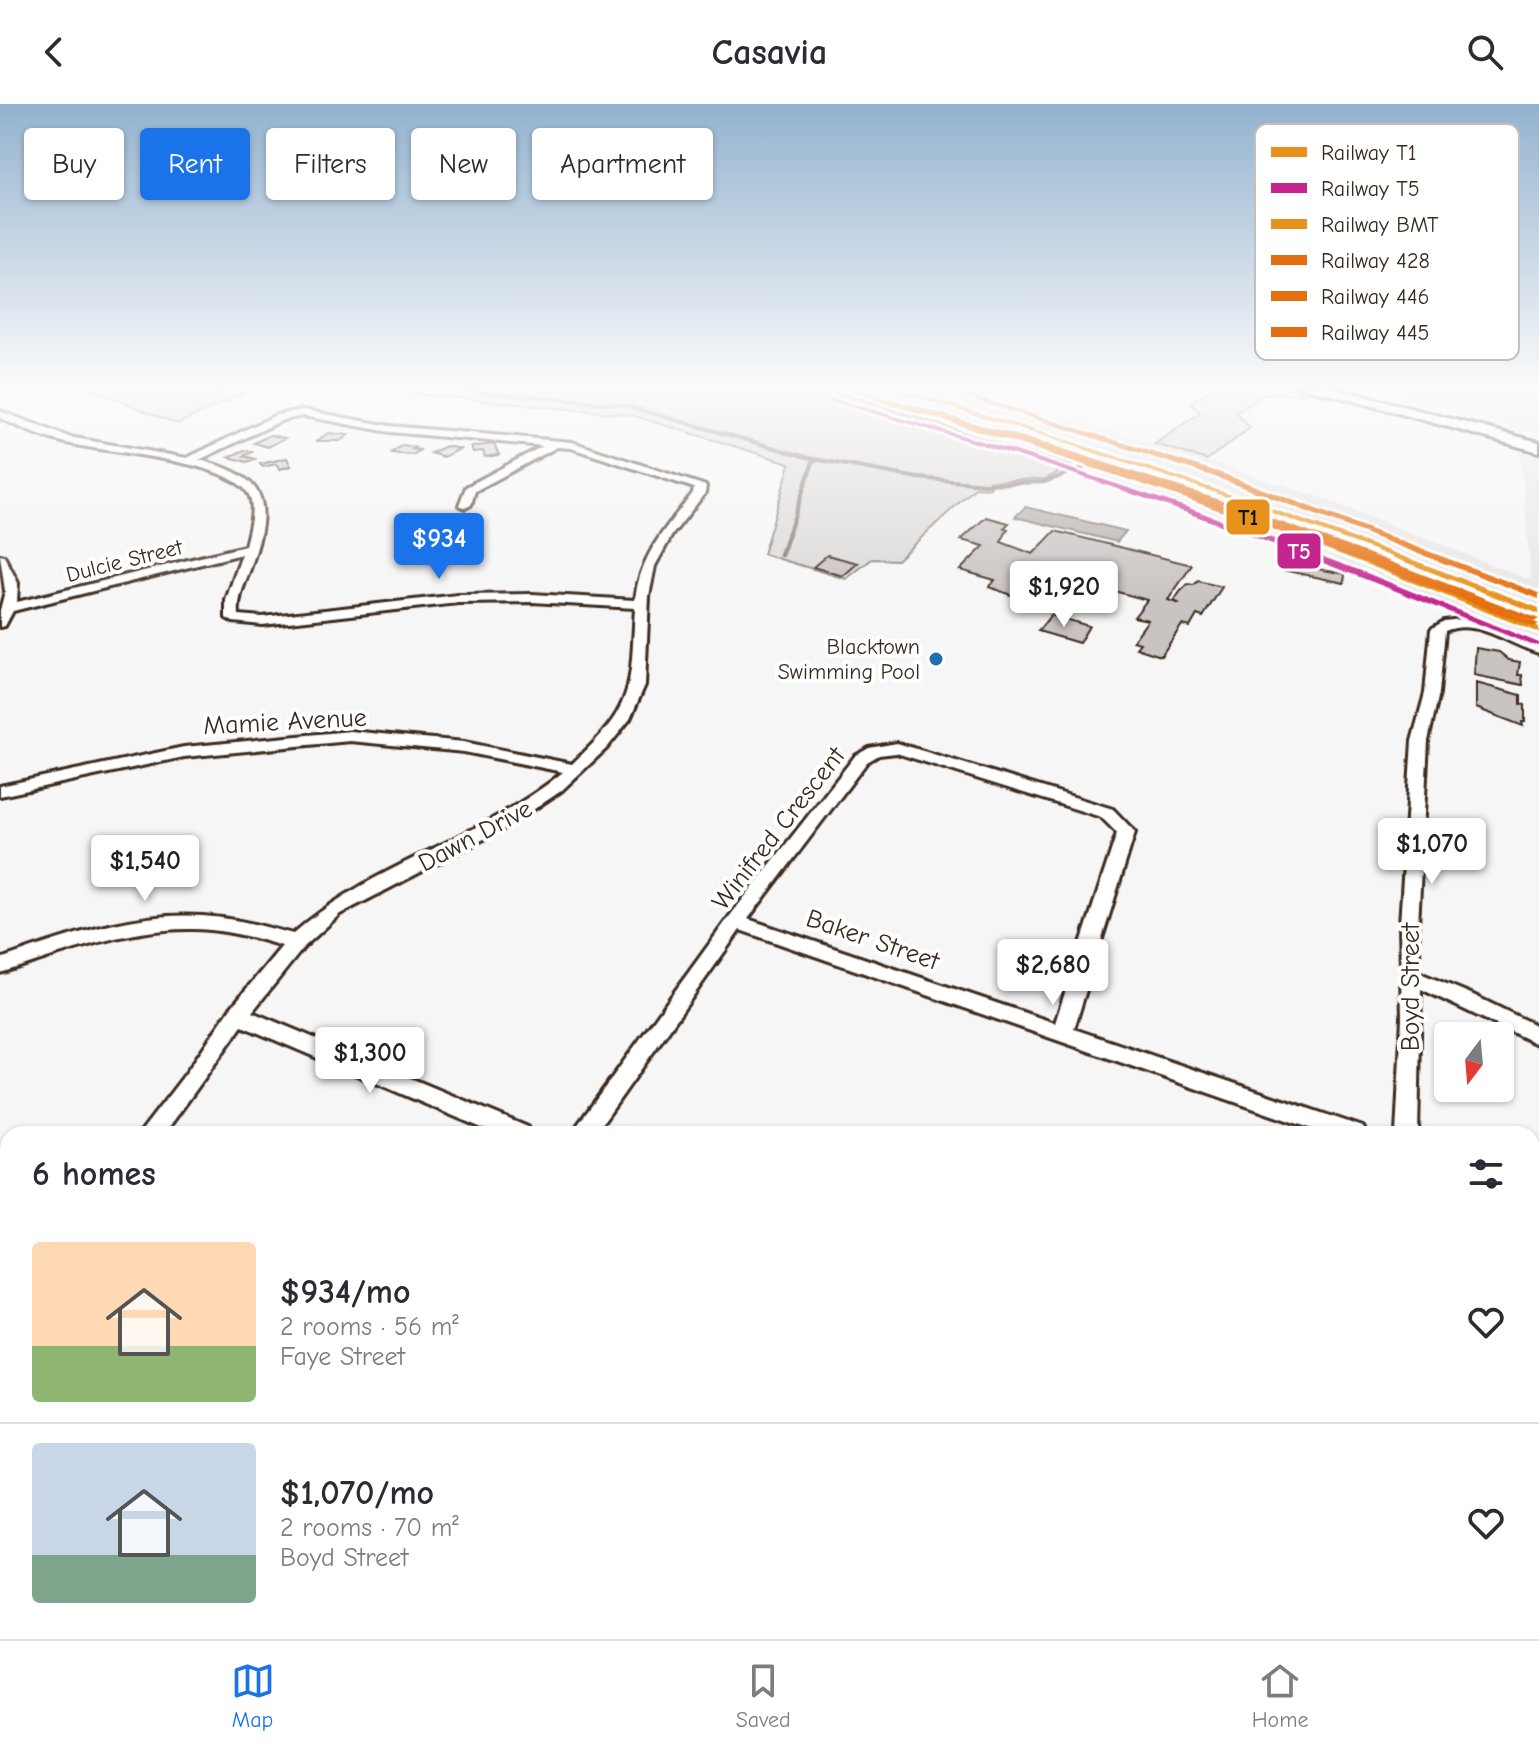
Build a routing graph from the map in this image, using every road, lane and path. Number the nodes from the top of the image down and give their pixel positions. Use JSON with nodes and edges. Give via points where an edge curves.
{"nodes":[{"id":1,"x":170,"y":458,"type":"edge"},
{"id":2,"x":196,"y":458,"type":"edge"},
{"id":3,"x":529,"y":458,"type":"edge"},
{"id":4,"x":616,"y":458,"type":"edge"},
{"id":5,"x":189,"y":461,"type":"junction"},
{"id":6,"x":465,"y":505,"type":"dead end"},
{"id":7,"x":248,"y":549,"type":"junction"},
{"id":8,"x":0,"y":559,"type":"edge"},
{"id":9,"x":641,"y":604,"type":"junction"},
{"id":10,"x":8,"y":608,"type":"junction"},
{"id":11,"x":0,"y":623,"type":"edge"},
{"id":12,"x":1539,"y":649,"type":"edge"},
{"id":13,"x":575,"y":770,"type":"junction"},
{"id":14,"x":0,"y":791,"type":"edge"},
{"id":15,"x":736,"y":922,"type":"junction"},
{"id":16,"x":295,"y":942,"type":"junction"},
{"id":17,"x":0,"y":966,"type":"edge"},
{"id":18,"x":1411,"y":977,"type":"junction"},
{"id":19,"x":237,"y":1015,"type":"junction"},
{"id":20,"x":1062,"y":1034,"type":"junction"},
{"id":21,"x":1539,"y":1037,"type":"edge"},
{"id":22,"x":158,"y":1126,"type":"edge"},
{"id":23,"x":501,"y":1126,"type":"edge"},
{"id":24,"x":588,"y":1126,"type":"edge"},
{"id":25,"x":1332,"y":1126,"type":"edge"},
{"id":26,"x":1407,"y":1126,"type":"edge"}],
"edges":[{"from":1,"to":5,"type":"street"},
{"from":2,"to":5,"type":"street"},
{"from":3,"to":6,"type":"street","via":[[470,489]]},
{"from":4,"to":9,"type":"street","name":"Dawn Drive","via":[[700,486],[657,548]]},
{"from":5,"to":7,"type":"street","via":[[254,488],[256,521]]},
{"from":7,"to":9,"type":"street","via":[[230,607],[233,618],[262,621],[458,599]]},
{"from":7,"to":10,"type":"street","name":"Dulcie Street"},
{"from":8,"to":10,"type":"street","via":[[12,580]]},
{"from":9,"to":13,"type":"street","name":"Dawn Drive","via":[[643,655],[635,695],[622,719]]},
{"from":10,"to":11,"type":"street"},
{"from":12,"to":18,"type":"street","name":"Boyd Street","via":[[1480,626],[1451,623],[1438,629],[1432,693],[1420,741],[1409,924]]},
{"from":13,"to":14,"type":"street","name":"Mamie Avenue","via":[[464,747],[350,736],[184,752]]},
{"from":13,"to":16,"type":"street","name":"Dawn Drive","via":[[524,810],[358,895]]},
{"from":15,"to":20,"type":"street","name":"Baker Street"},
{"from":15,"to":20,"type":"street","name":"Winifred Crescent","via":[[861,759],[875,751],[897,748],[1107,813],[1126,832]]},
{"from":15,"to":24,"type":"street","name":"Winifred Crescent"},
{"from":16,"to":17,"type":"street","via":[[217,924],[156,924],[95,936]]},
{"from":16,"to":19,"type":"street","name":"Dawn Drive"},
{"from":18,"to":21,"type":"street"},
{"from":18,"to":26,"type":"street","name":"Boyd Street"},
{"from":19,"to":22,"type":"street","name":"Dawn Drive"},
{"from":19,"to":23,"type":"street"},
{"from":20,"to":25,"type":"street","name":"Baker Street"}]}
